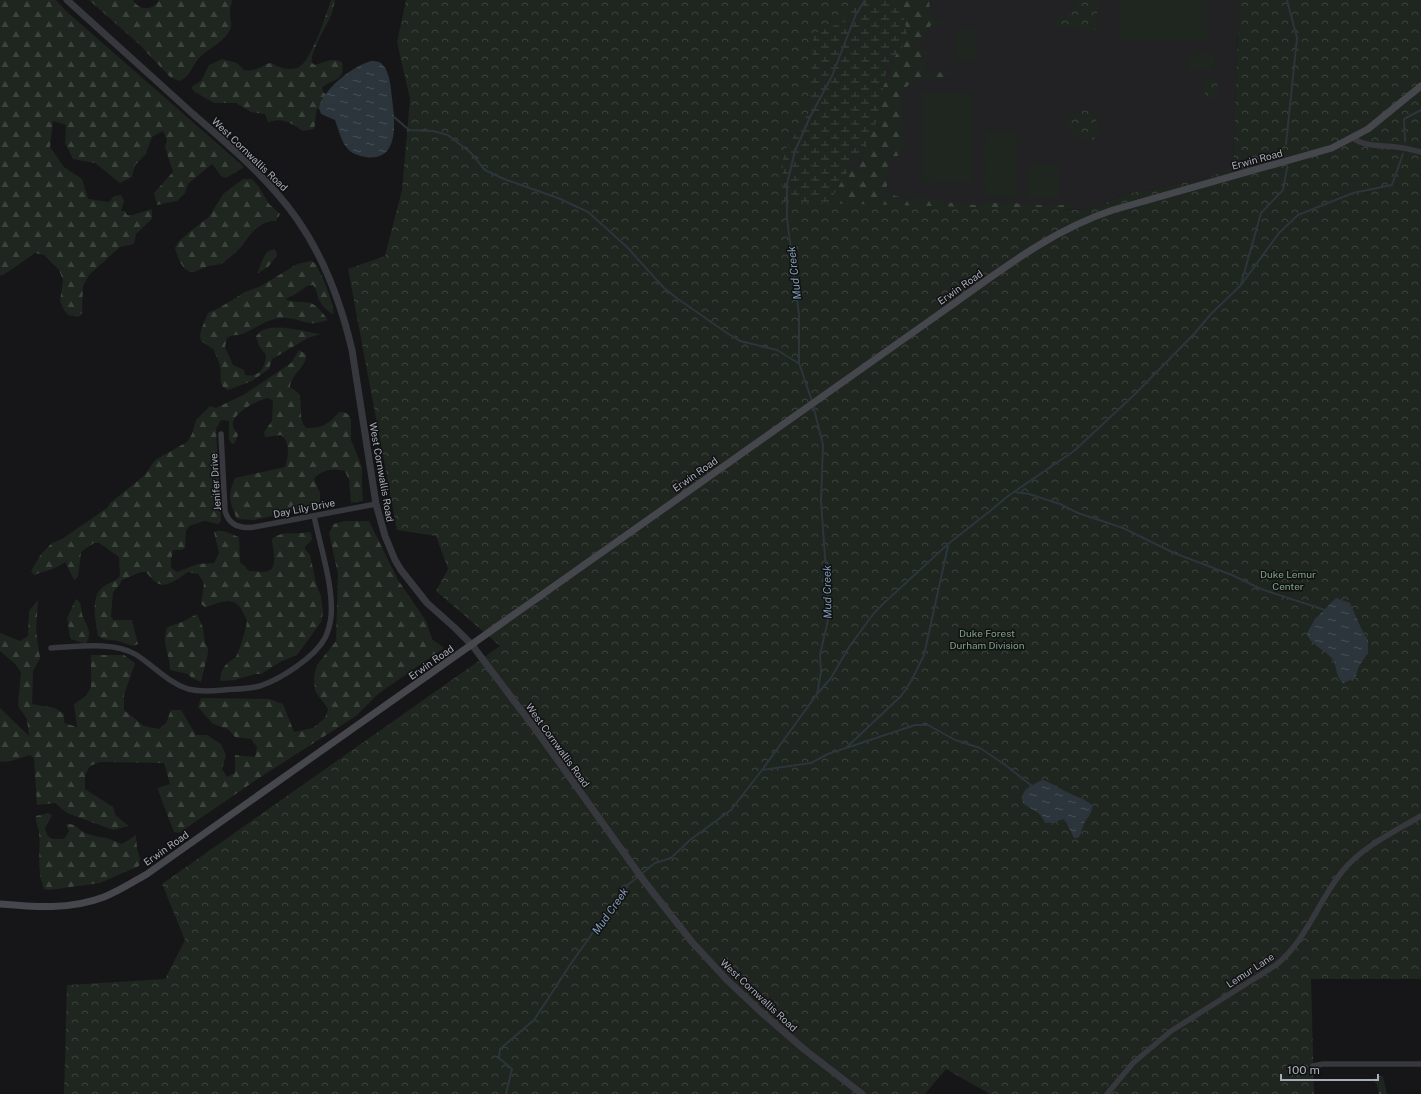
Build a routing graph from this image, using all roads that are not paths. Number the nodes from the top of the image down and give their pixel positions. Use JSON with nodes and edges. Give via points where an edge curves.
{"nodes":[{"id":1,"x":67,"y":0,"type":"edge"},
{"id":2,"x":1421,"y":86,"type":"edge"},
{"id":3,"x":1353,"y":138,"type":"junction"},
{"id":4,"x":1421,"y":152,"type":"edge"},
{"id":5,"x":221,"y":434,"type":"dead end"},
{"id":6,"x":376,"y":504,"type":"junction"},
{"id":7,"x":314,"y":516,"type":"junction"},
{"id":8,"x":235,"y":525,"type":"joint"},
{"id":9,"x":472,"y":645,"type":"junction"},
{"id":10,"x":51,"y":648,"type":"dead end"},
{"id":11,"x":1421,"y":816,"type":"edge"},
{"id":12,"x":0,"y":904,"type":"edge"},
{"id":13,"x":1421,"y":1064,"type":"edge"},
{"id":14,"x":1313,"y":1066,"type":"dead end"},
{"id":15,"x":862,"y":1094,"type":"edge"},
{"id":16,"x":1107,"y":1094,"type":"edge"}],
"edges":[{"from":1,"to":6,"type":"street","name":"West Cornwallis Road","via":[[249,164],[276,192],[306,232],[326,270],[347,327]]},
{"from":2,"to":3,"type":"main road","name":"Erwin Road"},
{"from":3,"to":4,"type":"street","via":[[1367,144]]},
{"from":3,"to":9,"type":"main road","name":"Erwin Road","via":[[1322,151],[1113,210],[1070,227],[1029,251],[949,306]]},
{"from":5,"to":8,"type":"street","name":"Jenifer Drive","via":[[225,511],[228,519]]},
{"from":6,"to":7,"type":"street","name":"Day Lily Drive"},
{"from":6,"to":9,"type":"street","name":"West Cornwallis Road","via":[[385,536],[401,570],[428,603]]},
{"from":7,"to":8,"type":"street","name":"Day Lily Drive","via":[[249,528]]},
{"from":7,"to":10,"type":"street","via":[[331,595],[328,630],[322,643],[309,656],[275,679],[252,688],[194,690],[175,683],[136,654],[124,649],[110,646]]},
{"from":9,"to":12,"type":"main road","name":"Erwin Road","via":[[194,842],[123,888],[93,901],[70,905],[46,907]]},
{"from":9,"to":15,"type":"street","name":"West Cornwallis Road","via":[[644,882],[692,942],[727,980],[788,1036]]},
{"from":11,"to":16,"type":"street","name":"Lemur Lane","via":[[1386,835],[1354,859],[1341,873],[1287,957],[1171,1031],[1133,1062]]},
{"from":13,"to":14,"type":"street"}]}
